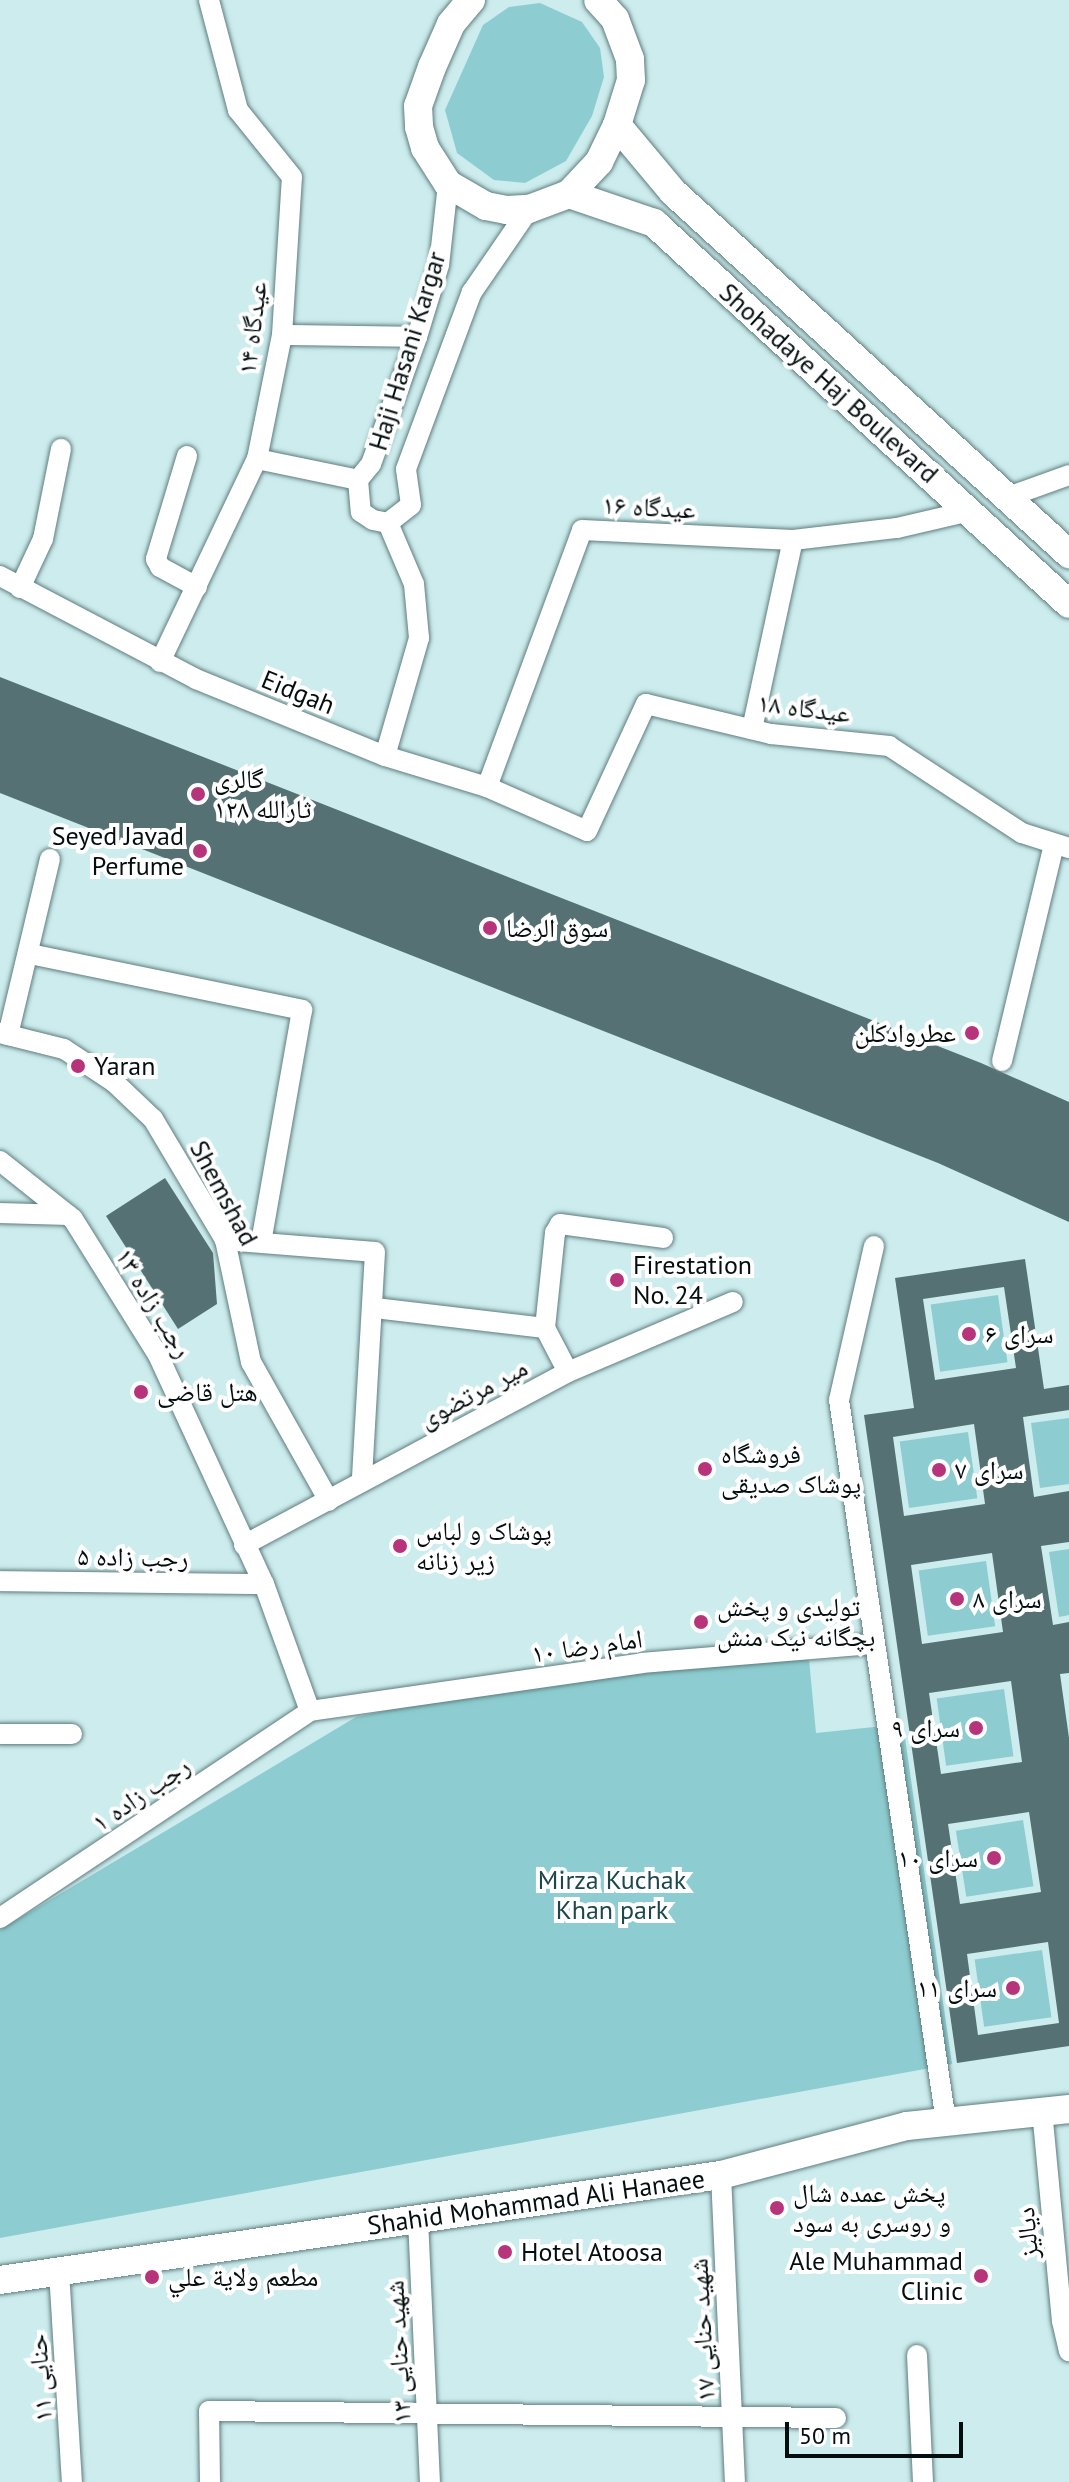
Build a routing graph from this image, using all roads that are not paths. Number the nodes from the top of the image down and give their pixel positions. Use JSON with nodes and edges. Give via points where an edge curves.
{"nodes":[{"id":1,"x":209,"y":0,"type":"edge"},
{"id":2,"x":471,"y":0,"type":"edge"},
{"id":3,"x":600,"y":1,"type":"edge"},
{"id":4,"x":617,"y":125,"type":"junction"},
{"id":5,"x":448,"y":184,"type":"junction"},
{"id":6,"x":569,"y":194,"type":"junction"},
{"id":7,"x":529,"y":209,"type":"junction"},
{"id":8,"x":282,"y":335,"type":"junction"},
{"id":9,"x":417,"y":337,"type":"junction"},
{"id":10,"x":61,"y":449,"type":"dead end"},
{"id":11,"x":187,"y":456,"type":"dead end"},
{"id":12,"x":257,"y":459,"type":"junction"},
{"id":13,"x":1069,"y":475,"type":"edge"},
{"id":14,"x":358,"y":480,"type":"junction"},
{"id":15,"x":1008,"y":497,"type":"junction"},
{"id":16,"x":970,"y":511,"type":"junction"},
{"id":17,"x":388,"y":523,"type":"junction"},
{"id":18,"x":793,"y":540,"type":"junction"},
{"id":19,"x":1069,"y":554,"type":"edge"},
{"id":20,"x":0,"y":576,"type":"edge"},
{"id":21,"x":197,"y":587,"type":"junction"},
{"id":22,"x":20,"y":588,"type":"junction"},
{"id":23,"x":1069,"y":604,"type":"edge"},
{"id":24,"x":160,"y":662,"type":"junction"},
{"id":25,"x":752,"y":729,"type":"junction"},
{"id":26,"x":385,"y":756,"type":"junction"},
{"id":27,"x":487,"y":787,"type":"junction"},
{"id":28,"x":587,"y":831,"type":"joint"},
{"id":29,"x":1062,"y":846,"type":"edge"},
{"id":30,"x":50,"y":859,"type":"dead end"},
{"id":31,"x":30,"y":954,"type":"junction"},
{"id":32,"x":4,"y":1034,"type":"edge"},
{"id":33,"x":1002,"y":1061,"type":"dead end"},
{"id":34,"x":0,"y":1161,"type":"edge"},
{"id":35,"x":0,"y":1213,"type":"edge"},
{"id":36,"x":68,"y":1215,"type":"junction"},
{"id":37,"x":663,"y":1238,"type":"dead end"},
{"id":38,"x":225,"y":1240,"type":"junction"},
{"id":39,"x":261,"y":1242,"type":"junction"},
{"id":40,"x":874,"y":1246,"type":"dead end"},
{"id":41,"x":733,"y":1302,"type":"dead end"},
{"id":42,"x":375,"y":1308,"type":"junction"},
{"id":43,"x":545,"y":1328,"type":"junction"},
{"id":44,"x":568,"y":1372,"type":"junction"},
{"id":45,"x":362,"y":1480,"type":"junction"},
{"id":46,"x":329,"y":1501,"type":"junction"},
{"id":47,"x":244,"y":1545,"type":"junction"},
{"id":48,"x":0,"y":1581,"type":"edge"},
{"id":49,"x":264,"y":1584,"type":"junction"},
{"id":50,"x":874,"y":1644,"type":"junction"},
{"id":51,"x":310,"y":1711,"type":"junction"},
{"id":52,"x":0,"y":1734,"type":"edge"},
{"id":53,"x":72,"y":1734,"type":"dead end"},
{"id":54,"x":0,"y":1918,"type":"edge"},
{"id":55,"x":1056,"y":2110,"type":"edge"},
{"id":56,"x":946,"y":2122,"type":"junction"},
{"id":57,"x":721,"y":2175,"type":"junction"},
{"id":58,"x":418,"y":2219,"type":"junction"},
{"id":59,"x":59,"y":2271,"type":"junction"},
{"id":60,"x":0,"y":2280,"type":"edge"},
{"id":61,"x":1069,"y":2351,"type":"edge"},
{"id":62,"x":917,"y":2355,"type":"dead end"},
{"id":63,"x":427,"y":2413,"type":"junction"},
{"id":64,"x":732,"y":2417,"type":"junction"},
{"id":65,"x":836,"y":2418,"type":"dead end"},
{"id":66,"x":72,"y":2482,"type":"edge"},
{"id":67,"x":210,"y":2482,"type":"edge"},
{"id":68,"x":430,"y":2482,"type":"edge"},
{"id":69,"x":735,"y":2482,"type":"edge"},
{"id":70,"x":923,"y":2482,"type":"edge"}],
"edges":[{"from":1,"to":8,"type":"street","name":"عیدگاه ۱۴","via":[[238,110],[292,177]]},
{"from":2,"to":5,"type":"street","via":[[451,24],[418,106],[425,148]]},
{"from":3,"to":4,"type":"street","via":[[615,19],[630,59],[631,80]]},
{"from":4,"to":6,"type":"street","via":[[599,162]]},
{"from":4,"to":15,"type":"street","name":"Shohadaye Haj Boulevard","via":[[673,192]]},
{"from":5,"to":7,"type":"street","via":[[486,206]]},
{"from":5,"to":9,"type":"street","name":"Haji Hasani Kargar","via":[[439,265]]},
{"from":6,"to":7,"type":"street"},
{"from":6,"to":16,"type":"street","name":"Shohadaye Haj Boulevard","via":[[654,223]]},
{"from":7,"to":17,"type":"street","name":"Haji Hasani Kargar","via":[[472,292],[406,469],[411,505]]},
{"from":8,"to":9,"type":"street"},
{"from":8,"to":12,"type":"street","name":"عیدگاه ۱۴"},
{"from":9,"to":14,"type":"street","name":"Haji Hasani Kargar","via":[[376,453]]},
{"from":10,"to":22,"type":"street","via":[[43,539]]},
{"from":11,"to":21,"type":"street","via":[[156,559],[160,567]]},
{"from":12,"to":14,"type":"street"},
{"from":12,"to":21,"type":"street","name":"عیدگاه ۱۴"},
{"from":13,"to":15,"type":"street"},
{"from":14,"to":17,"type":"street","name":"Haji Hasani Kargar","via":[[361,512]]},
{"from":15,"to":19,"type":"street","name":"Shohadaye Haj Boulevard"},
{"from":16,"to":18,"type":"street","name":"عیدگاه ۱۶","via":[[897,528]]},
{"from":16,"to":23,"type":"street","name":"Shohadaye Haj Boulevard"},
{"from":17,"to":26,"type":"street","via":[[414,584],[419,638]]},
{"from":18,"to":25,"type":"street"},
{"from":18,"to":27,"type":"street","name":"عیدگاه ۱۶","via":[[582,530]]},
{"from":20,"to":22,"type":"street","name":"Eidgah"},
{"from":21,"to":24,"type":"street","name":"عیدگاه ۱۴"},
{"from":22,"to":24,"type":"street","name":"Eidgah"},
{"from":24,"to":26,"type":"street","name":"Eidgah"},
{"from":25,"to":28,"type":"street","name":"عیدگاه ۱۸","via":[[646,704]]},
{"from":25,"to":29,"type":"street","name":"عیدگاه ۱۸","via":[[889,746],[1022,833]]},
{"from":26,"to":27,"type":"street","name":"Eidgah"},
{"from":27,"to":28,"type":"street","name":"Eidgah"},
{"from":29,"to":33,"type":"street"},
{"from":30,"to":31,"type":"street"},
{"from":31,"to":32,"type":"street"},
{"from":31,"to":39,"type":"street","via":[[302,1010]]},
{"from":32,"to":38,"type":"street","name":"Shemshad","via":[[64,1049],[124,1091],[153,1119]]},
{"from":34,"to":36,"type":"street","name":"رجب زاده ۱۳"},
{"from":35,"to":36,"type":"street"},
{"from":36,"to":47,"type":"street","name":"رجب زاده ۱۳","via":[[158,1355]]},
{"from":37,"to":43,"type":"street","via":[[560,1224]]},
{"from":38,"to":39,"type":"street"},
{"from":38,"to":46,"type":"street","name":"Shemshad","via":[[251,1362]]},
{"from":39,"to":42,"type":"street","via":[[370,1248],[375,1258]]},
{"from":40,"to":50,"type":"street","via":[[839,1400]]},
{"from":41,"to":44,"type":"street","name":"میر مرتضوی"},
{"from":42,"to":43,"type":"street"},
{"from":42,"to":45,"type":"street"},
{"from":43,"to":44,"type":"street"},
{"from":44,"to":45,"type":"street","name":"میر مرتضوی"},
{"from":45,"to":46,"type":"street","name":"میر مرتضوی"},
{"from":46,"to":47,"type":"street","name":"میر مرتضوی"},
{"from":47,"to":49,"type":"street","name":"رجب زاده ۱۳"},
{"from":48,"to":49,"type":"street","name":"رجب زاده ۵"},
{"from":49,"to":51,"type":"street","name":"رجب زاده ۱۳"},
{"from":50,"to":51,"type":"street","name":"امام رضا ۱۰","via":[[642,1663]]},
{"from":50,"to":56,"type":"street"},
{"from":51,"to":54,"type":"street","name":"رجب زاده ۱"},
{"from":52,"to":53,"type":"street"},
{"from":55,"to":56,"type":"street","name":"Shahid Mohammad Ali Hanaee"},
{"from":55,"to":61,"type":"street","name":"دیالیز","via":[[1062,2321]]},
{"from":56,"to":57,"type":"street","name":"Shahid Mohammad Ali Hanaee","via":[[907,2126]]},
{"from":57,"to":58,"type":"street","name":"Shahid Mohammad Ali Hanaee"},
{"from":57,"to":64,"type":"street","name":"شهید حنایی ۱۷"},
{"from":58,"to":59,"type":"street","name":"Shahid Mohammad Ali Hanaee"},
{"from":58,"to":63,"type":"street","name":"شهید حنایی ۱۳"},
{"from":59,"to":60,"type":"street","name":"Shahid Mohammad Ali Hanaee"},
{"from":59,"to":66,"type":"street","name":"حنایی ۱۱"},
{"from":62,"to":70,"type":"street"},
{"from":63,"to":64,"type":"street"},
{"from":63,"to":67,"type":"street","via":[[209,2411]]},
{"from":63,"to":68,"type":"street","name":"شهید حنایی ۱۳"},
{"from":64,"to":65,"type":"street"},
{"from":64,"to":69,"type":"street","name":"شهید حنایی ۱۷"}]}
